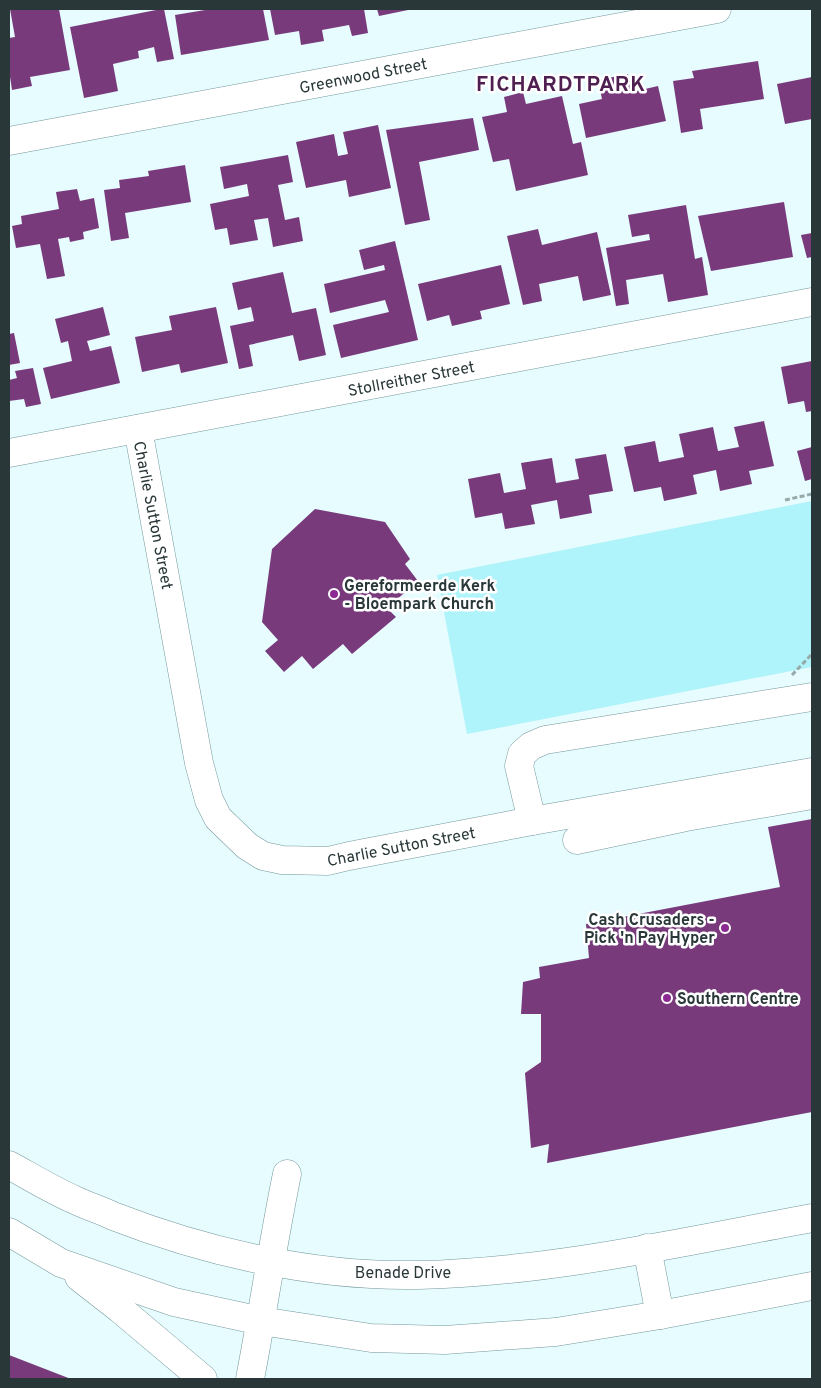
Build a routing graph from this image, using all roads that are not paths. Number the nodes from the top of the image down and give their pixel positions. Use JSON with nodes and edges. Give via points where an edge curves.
{"nodes":[{"id":1,"x":717,"y":9,"type":"edge"},
{"id":2,"x":9,"y":141,"type":"edge"},
{"id":3,"x":812,"y":302,"type":"edge"},
{"id":4,"x":138,"y":429,"type":"junction"},
{"id":5,"x":9,"y":453,"type":"edge"},
{"id":6,"x":812,"y":697,"type":"edge"},
{"id":7,"x":812,"y":772,"type":"edge"},
{"id":8,"x":812,"y":795,"type":"edge"},
{"id":9,"x":583,"y":813,"type":"junction"},
{"id":10,"x":542,"y":819,"type":"junction"},
{"id":11,"x":577,"y":840,"type":"junction"},
{"id":12,"x":9,"y":1165,"type":"edge"},
{"id":13,"x":287,"y":1174,"type":"dead end"},
{"id":14,"x":812,"y":1218,"type":"edge"},
{"id":15,"x":9,"y":1232,"type":"edge"},
{"id":16,"x":647,"y":1248,"type":"junction"},
{"id":17,"x":272,"y":1261,"type":"junction"},
{"id":18,"x":61,"y":1263,"type":"junction"},
{"id":19,"x":812,"y":1286,"type":"edge"},
{"id":20,"x":660,"y":1316,"type":"junction"},
{"id":21,"x":261,"y":1321,"type":"junction"},
{"id":22,"x":203,"y":1379,"type":"edge"},
{"id":23,"x":250,"y":1379,"type":"edge"}],
"edges":[{"from":1,"to":2,"type":"street","name":"Greenwood Street"},
{"from":3,"to":4,"type":"street","name":"Stollreither Street"},
{"from":4,"to":5,"type":"street","name":"Stollreither Street"},
{"from":4,"to":10,"type":"street","name":"Charlie Sutton Street","via":[[200,763],[209,800],[218,818],[232,833],[263,856],[282,860],[328,861]]},
{"from":6,"to":10,"type":"street","via":[[545,740],[531,746],[522,754],[519,766]]},
{"from":7,"to":9,"type":"street","name":"Charlie Sutton Street"},
{"from":8,"to":11,"type":"street"},
{"from":9,"to":10,"type":"street","name":"Charlie Sutton Street"},
{"from":9,"to":11,"type":"street"},
{"from":10,"to":11,"type":"street"},
{"from":12,"to":17,"type":"street","name":"Benade Drive","via":[[75,1200],[145,1228]]},
{"from":13,"to":17,"type":"street"},
{"from":14,"to":16,"type":"street","name":"Benade Drive"},
{"from":15,"to":18,"type":"street"},
{"from":16,"to":17,"type":"street","name":"Benade Drive","via":[[554,1264],[417,1275],[345,1272]]},
{"from":16,"to":20,"type":"street"},
{"from":17,"to":21,"type":"street"},
{"from":18,"to":21,"type":"street","via":[[174,1302]]},
{"from":18,"to":22,"type":"street"},
{"from":19,"to":20,"type":"street"},
{"from":20,"to":21,"type":"street","via":[[556,1332],[445,1340],[371,1338]]},
{"from":21,"to":23,"type":"street"}]}
